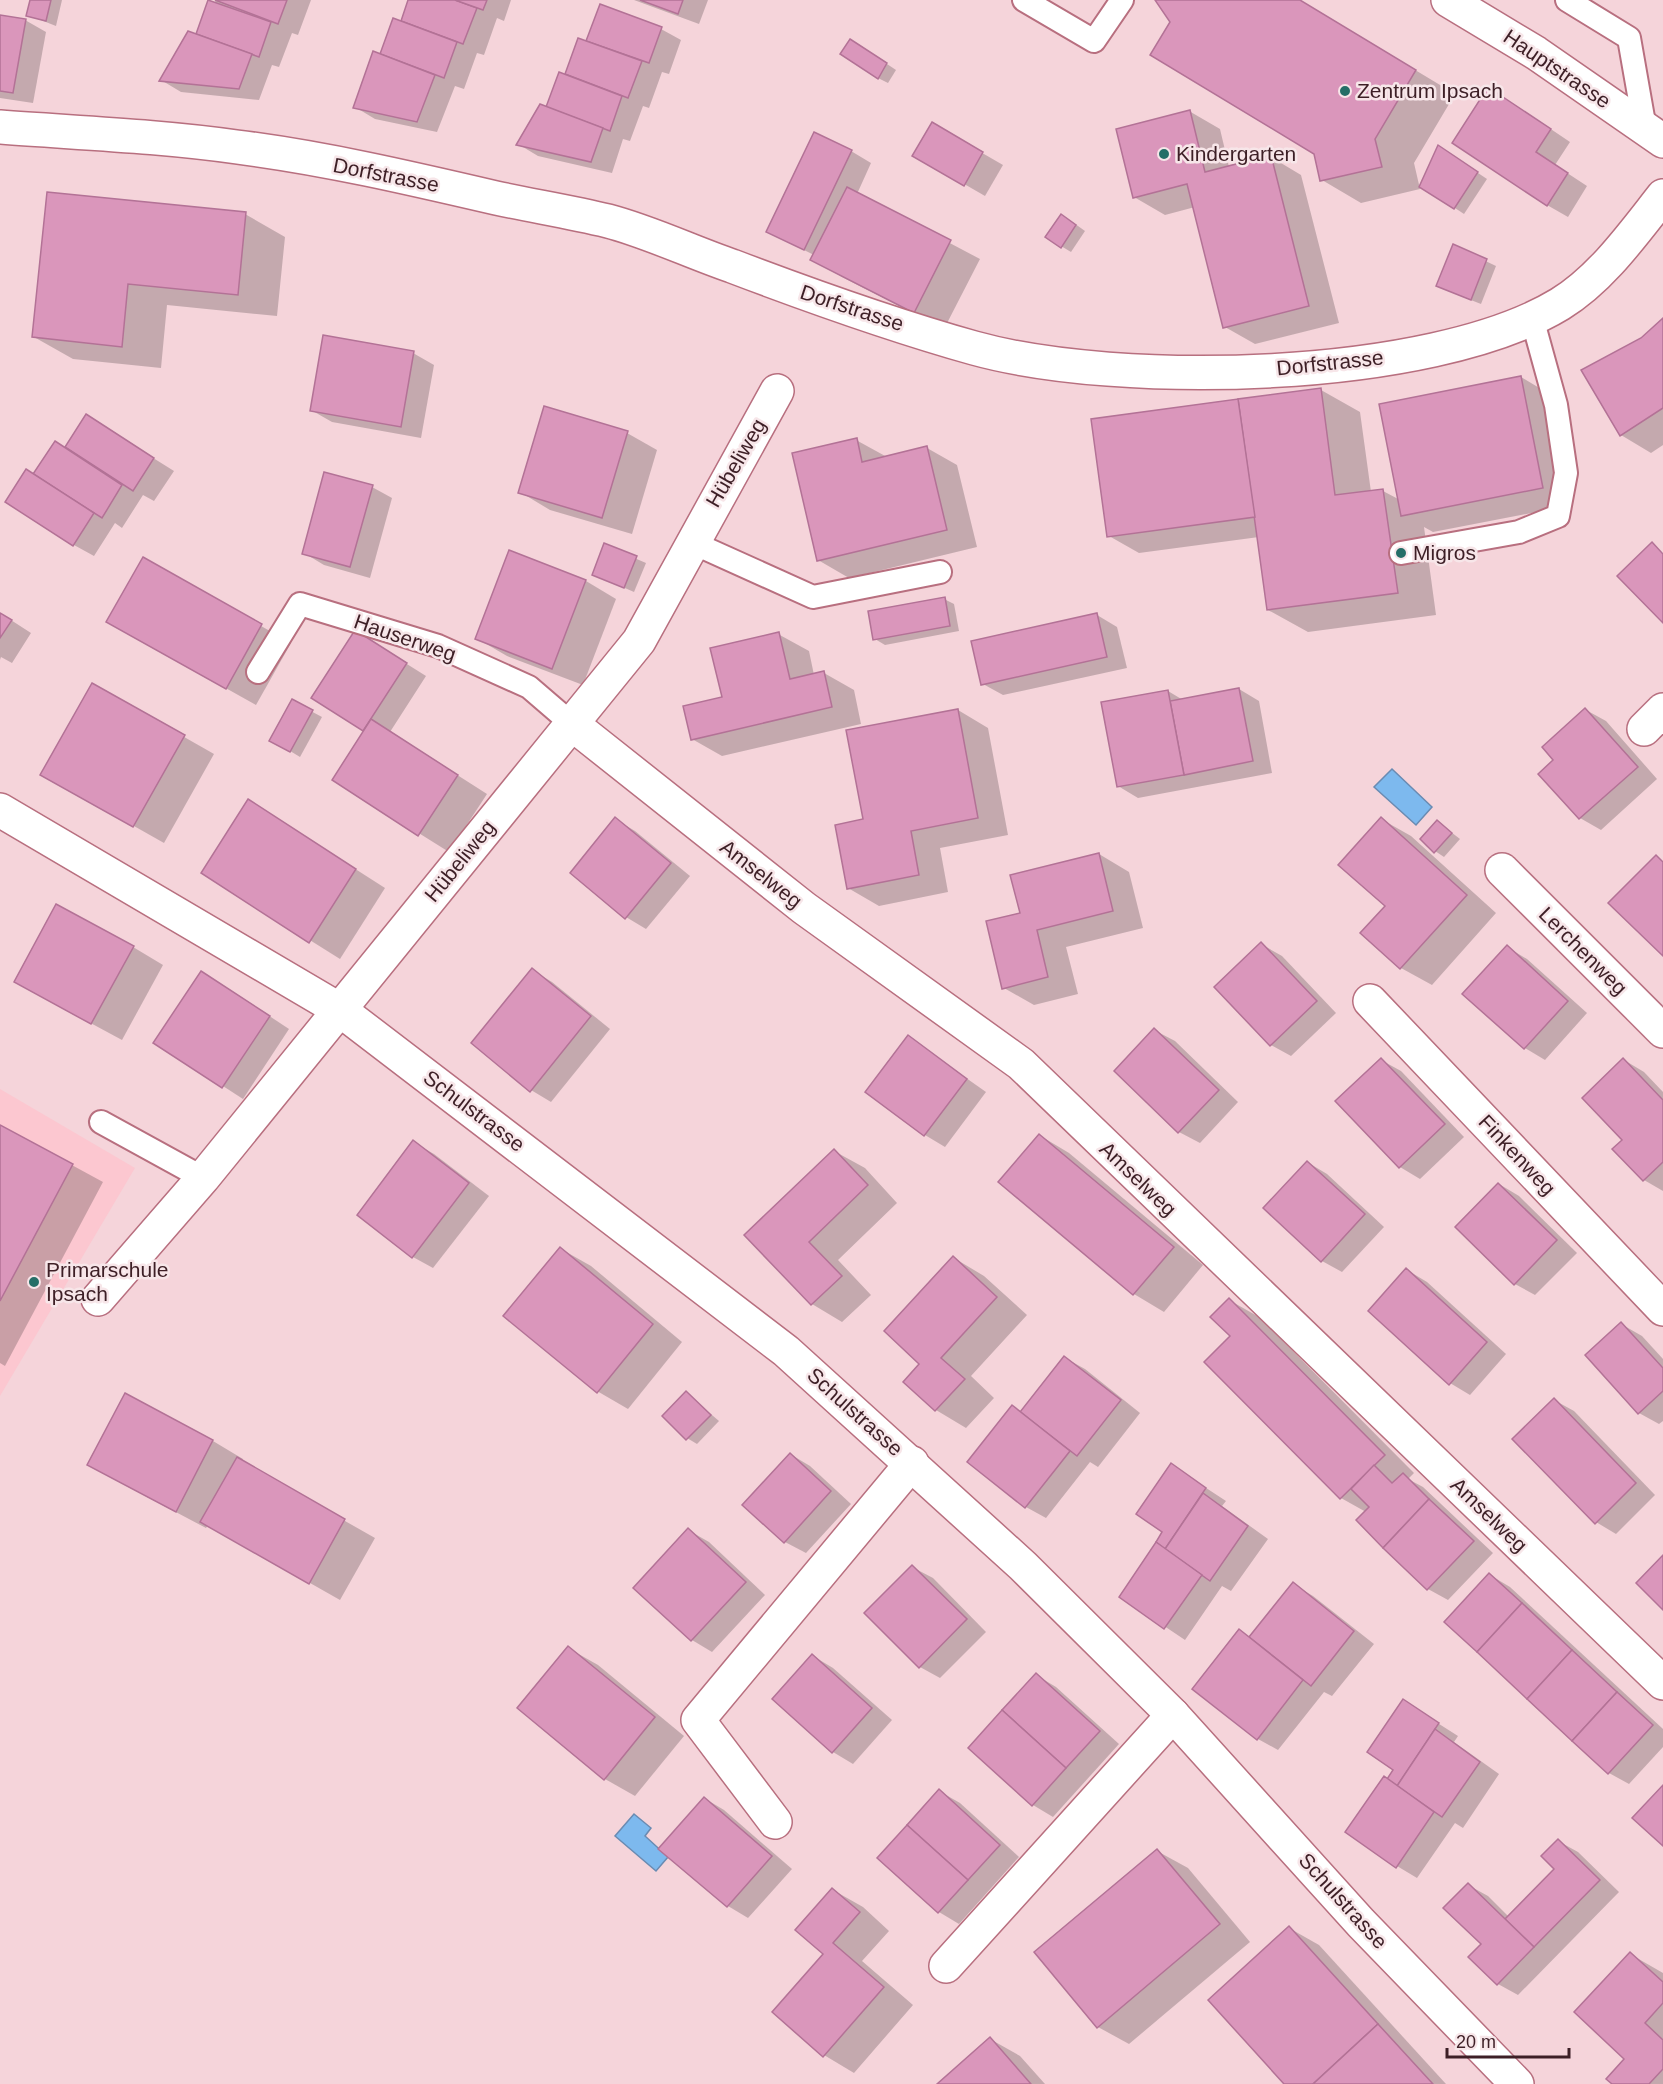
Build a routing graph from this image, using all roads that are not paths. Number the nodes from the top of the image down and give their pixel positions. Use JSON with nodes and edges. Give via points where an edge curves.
{"nodes":[{"id":1,"x":1024,"y":0,"type":"edge"},
{"id":2,"x":1122,"y":0,"type":"edge"},
{"id":3,"x":1448,"y":0,"type":"edge"},
{"id":4,"x":1567,"y":0,"type":"edge"},
{"id":5,"x":0,"y":127,"type":"edge"},
{"id":6,"x":1654,"y":135,"type":"edge"},
{"id":7,"x":1663,"y":196,"type":"edge"},
{"id":8,"x":1532,"y":318,"type":"junction"},
{"id":9,"x":777,"y":391,"type":"dead end"},
{"id":10,"x":691,"y":543,"type":"junction"},
{"id":11,"x":1401,"y":553,"type":"dead end"},
{"id":12,"x":940,"y":572,"type":"dead end"},
{"id":13,"x":258,"y":672,"type":"dead end"},
{"id":14,"x":572,"y":724,"type":"junction"},
{"id":15,"x":0,"y":810,"type":"edge"},
{"id":16,"x":1502,"y":870,"type":"dead end"},
{"id":17,"x":1370,"y":1001,"type":"dead end"},
{"id":18,"x":340,"y":1010,"type":"junction"},
{"id":19,"x":1663,"y":1031,"type":"edge"},
{"id":20,"x":101,"y":1122,"type":"dead end"},
{"id":21,"x":203,"y":1178,"type":"junction"},
{"id":22,"x":98,"y":1299,"type":"dead end"},
{"id":23,"x":1663,"y":1309,"type":"edge"},
{"id":24,"x":912,"y":1463,"type":"junction"},
{"id":25,"x":1663,"y":1683,"type":"edge"},
{"id":26,"x":1173,"y":1715,"type":"junction"},
{"id":27,"x":775,"y":1822,"type":"dead end"},
{"id":28,"x":946,"y":1966,"type":"dead end"},
{"id":29,"x":1517,"y":2084,"type":"edge"}],
"edges":[{"from":1,"to":2,"type":"lane","via":[[1094,41]]},
{"from":3,"to":6,"type":"street","name":"Hauptstrasse","via":[[1536,53]]},
{"from":4,"to":6,"type":"lane","via":[[1629,38]]},
{"from":5,"to":8,"type":"street","name":"Dorfstrasse","via":[[236,146],[612,222],[816,298],[978,349],[1090,368],[1222,373],[1337,364],[1422,352],[1478,338]]},
{"from":7,"to":8,"type":"street","name":"Dorfstrasse","via":[[1591,281]]},
{"from":8,"to":11,"type":"lane","via":[[1556,405],[1566,473],[1558,516],[1519,532]]},
{"from":9,"to":10,"type":"street","name":"Hübeliweg"},
{"from":10,"to":12,"type":"lane","via":[[813,597]]},
{"from":10,"to":14,"type":"street","name":"Hübeliweg","via":[[639,641]]},
{"from":13,"to":14,"type":"lane","name":"Hauserweg","via":[[300,604],[438,646],[529,687]]},
{"from":14,"to":18,"type":"street","name":"Hübeliweg"},
{"from":14,"to":25,"type":"street","name":"Amselweg","via":[[804,908],[1021,1064]]},
{"from":15,"to":18,"type":"street","name":"Schulstrasse"},
{"from":16,"to":19,"type":"street","name":"Lerchenweg"},
{"from":17,"to":23,"type":"street","name":"Finkenweg"},
{"from":18,"to":21,"type":"street","name":"Hübeliweg"},
{"from":18,"to":24,"type":"street","name":"Schulstrasse","via":[[786,1351]]},
{"from":20,"to":21,"type":"lane"},
{"from":21,"to":22,"type":"street","name":"Hübeliweg"},
{"from":24,"to":26,"type":"street","name":"Schulstrasse","via":[[1023,1566]]},
{"from":24,"to":27,"type":"street","name":"Schulstrasse","via":[[699,1720]]},
{"from":26,"to":28,"type":"street"},
{"from":26,"to":29,"type":"street","name":"Schulstrasse","via":[[1361,1923]]}]}
